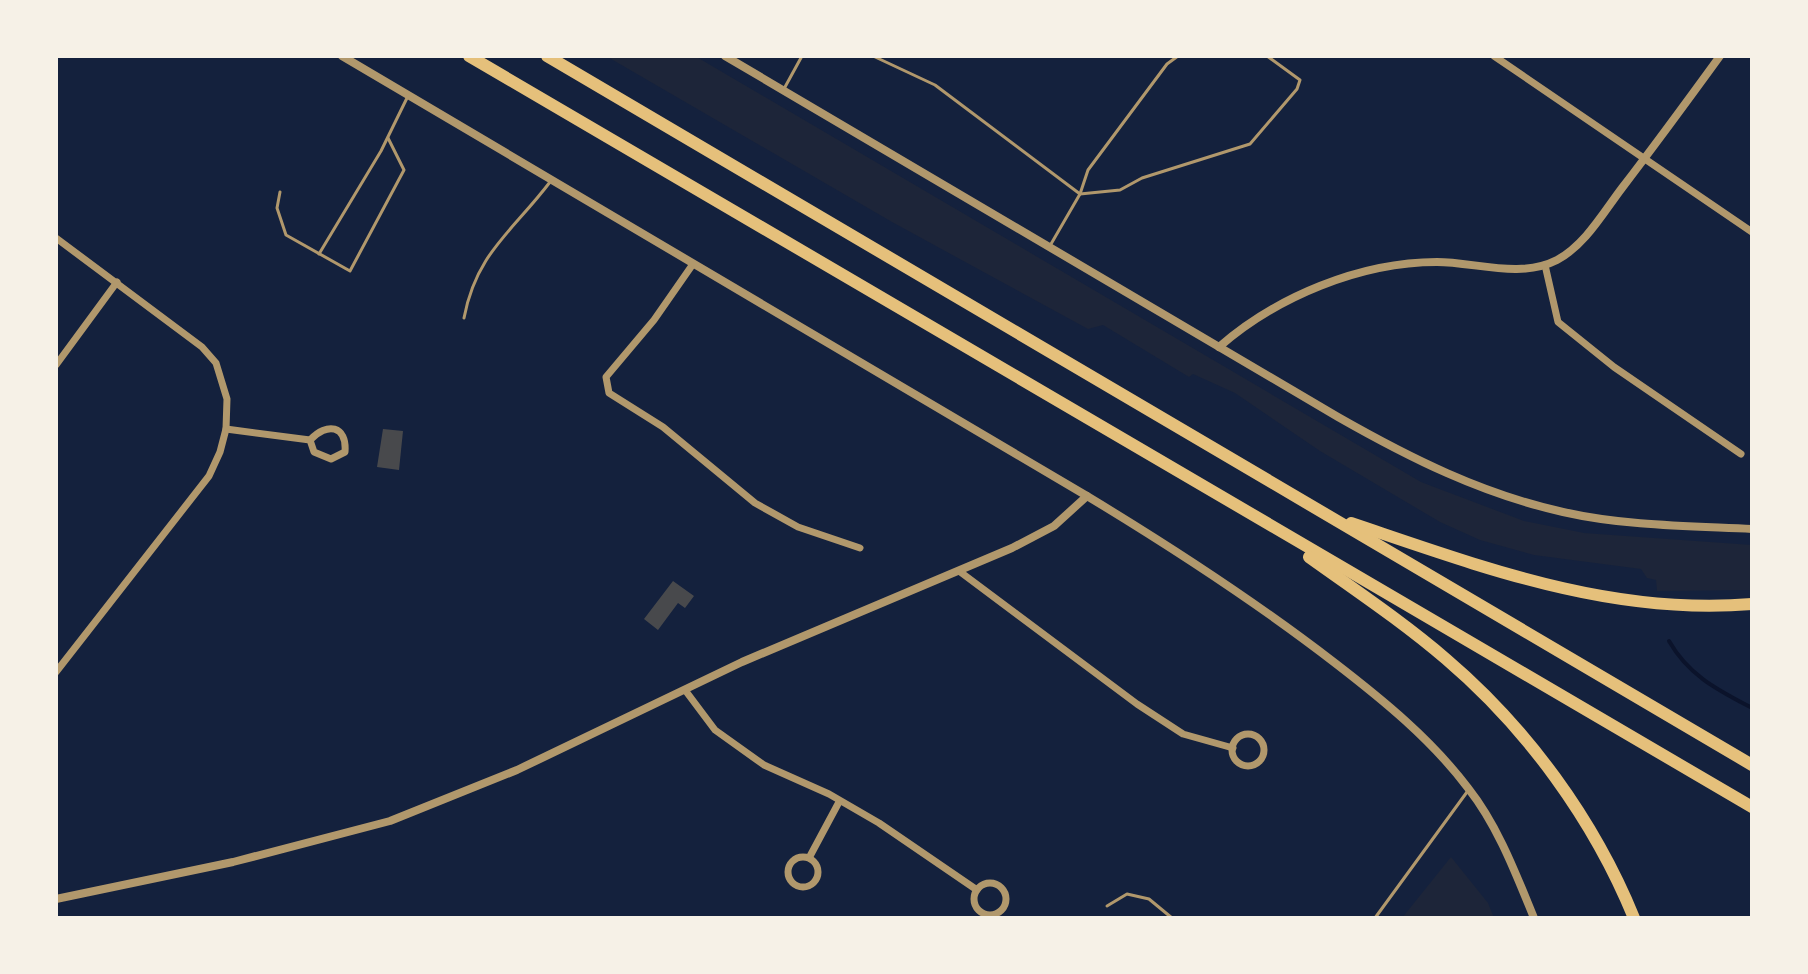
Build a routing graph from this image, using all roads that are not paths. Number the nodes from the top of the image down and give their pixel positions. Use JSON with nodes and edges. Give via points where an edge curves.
{"nodes":[{"id":1,"x":342,"y":56,"type":"edge"},
{"id":2,"x":469,"y":56,"type":"edge"},
{"id":3,"x":547,"y":56,"type":"edge"},
{"id":4,"x":725,"y":56,"type":"edge"},
{"id":5,"x":802,"y":56,"type":"edge"},
{"id":6,"x":873,"y":56,"type":"edge"},
{"id":7,"x":1178,"y":56,"type":"edge"},
{"id":8,"x":1267,"y":56,"type":"edge"},
{"id":9,"x":1494,"y":56,"type":"edge"},
{"id":10,"x":1720,"y":56,"type":"edge"},
{"id":11,"x":783,"y":90,"type":"junction"},
{"id":12,"x":409,"y":95,"type":"junction"},
{"id":13,"x":388,"y":138,"type":"junction"},
{"id":14,"x":1645,"y":158,"type":"junction"},
{"id":15,"x":552,"y":179,"type":"junction"},
{"id":16,"x":280,"y":192,"type":"dead end"},
{"id":17,"x":1080,"y":194,"type":"junction"},
{"id":18,"x":1752,"y":232,"type":"edge"},
{"id":19,"x":56,"y":238,"type":"edge"},
{"id":20,"x":1049,"y":247,"type":"junction"},
{"id":21,"x":319,"y":254,"type":"junction"},
{"id":22,"x":693,"y":264,"type":"junction"},
{"id":23,"x":1545,"y":265,"type":"junction"},
{"id":24,"x":117,"y":282,"type":"junction"},
{"id":25,"x":464,"y":318,"type":"dead end"},
{"id":26,"x":1219,"y":347,"type":"junction"},
{"id":27,"x":56,"y":365,"type":"edge"},
{"id":28,"x":226,"y":429,"type":"junction"},
{"id":29,"x":310,"y":440,"type":"junction"},
{"id":30,"x":1741,"y":454,"type":"dead end"},
{"id":31,"x":1087,"y":496,"type":"junction"},
{"id":32,"x":1326,"y":515,"type":"junction"},
{"id":33,"x":1258,"y":520,"type":"junction"},
{"id":34,"x":1752,"y":529,"type":"edge"},
{"id":35,"x":860,"y":548,"type":"dead end"},
{"id":36,"x":959,"y":571,"type":"junction"},
{"id":37,"x":1752,"y":604,"type":"edge"},
{"id":38,"x":56,"y":672,"type":"edge"},
{"id":39,"x":685,"y":690,"type":"junction"},
{"id":40,"x":1233,"y":748,"type":"junction"},
{"id":41,"x":1752,"y":765,"type":"edge"},
{"id":42,"x":1469,"y":789,"type":"junction"},
{"id":43,"x":839,"y":802,"type":"junction"},
{"id":44,"x":1752,"y":807,"type":"edge"},
{"id":45,"x":809,"y":858,"type":"junction"},
{"id":46,"x":977,"y":890,"type":"junction"},
{"id":47,"x":56,"y":899,"type":"edge"},
{"id":48,"x":1107,"y":906,"type":"dead end"},
{"id":49,"x":1172,"y":918,"type":"edge"},
{"id":50,"x":1375,"y":918,"type":"edge"},
{"id":51,"x":1534,"y":918,"type":"edge"},
{"id":52,"x":1634,"y":918,"type":"edge"}],
"edges":[{"from":1,"to":12,"type":"street"},
{"from":2,"to":33,"type":"highway"},
{"from":3,"to":32,"type":"highway"},
{"from":4,"to":11,"type":"street"},
{"from":5,"to":11,"type":"lane"},
{"from":6,"to":17,"type":"lane","via":[[935,85]]},
{"from":7,"to":17,"type":"lane","via":[[1088,170]]},
{"from":8,"to":17,"type":"lane","via":[[1300,80],[1250,144],[1120,190]]},
{"from":9,"to":14,"type":"street"},
{"from":10,"to":14,"type":"street"},
{"from":11,"to":20,"type":"street"},
{"from":12,"to":13,"type":"lane"},
{"from":12,"to":15,"type":"street"},
{"from":13,"to":21,"type":"lane"},
{"from":13,"to":21,"type":"lane","via":[[404,170],[350,271]]},
{"from":14,"to":18,"type":"street"},
{"from":14,"to":23,"type":"street","via":[[1588,233]]},
{"from":15,"to":22,"type":"street"},
{"from":15,"to":25,"type":"lane","via":[[488,256],[468,294]]},
{"from":16,"to":21,"type":"lane","via":[[278,217],[286,235]]},
{"from":17,"to":20,"type":"lane"},
{"from":19,"to":24,"type":"street"},
{"from":20,"to":26,"type":"street"},
{"from":22,"to":31,"type":"street"},
{"from":22,"to":35,"type":"street","via":[[612,367],[606,377],[609,393],[663,427],[755,503],[798,527]]},
{"from":23,"to":26,"type":"street","via":[[1437,262],[1383,268],[1282,304]]},
{"from":23,"to":30,"type":"street","via":[[1558,322]]},
{"from":24,"to":27,"type":"street"},
{"from":24,"to":28,"type":"street","via":[[184,330],[216,363],[227,399]]},
{"from":26,"to":34,"type":"street","via":[[1400,452],[1478,487],[1602,519]]},
{"from":28,"to":29,"type":"street"},
{"from":28,"to":38,"type":"street","via":[[209,476]]},
{"from":29,"to":29,"type":"street","via":[[326,427],[335,427],[346,442],[345,452],[331,459],[319,457]]},
{"from":31,"to":36,"type":"street","via":[[1054,526]]},
{"from":31,"to":42,"type":"street","via":[[1284,623],[1417,730]]},
{"from":32,"to":37,"type":"highway","via":[[1553,588],[1655,603]]},
{"from":32,"to":41,"type":"highway"},
{"from":33,"to":44,"type":"highway"},
{"from":33,"to":52,"type":"highway","via":[[1447,659],[1511,723],[1575,806]]},
{"from":36,"to":39,"type":"street"},
{"from":36,"to":40,"type":"street","via":[[1171,726]]},
{"from":39,"to":43,"type":"street","via":[[715,730],[764,765]]},
{"from":39,"to":47,"type":"street","via":[[517,770],[390,821],[256,857]]},
{"from":40,"to":40,"type":"street","via":[[1238,738],[1250,734],[1260,739],[1264,755],[1258,763],[1244,766],[1234,759]]},
{"from":42,"to":50,"type":"lane"},
{"from":42,"to":51,"type":"street","via":[[1504,846]]},
{"from":43,"to":45,"type":"street"},
{"from":43,"to":46,"type":"street"},
{"from":45,"to":45,"type":"street","via":[[818,870],[815,879],[803,887],[794,884],[789,866],[799,857]]},
{"from":46,"to":46,"type":"street","via":[[986,883],[998,884],[1006,893],[1003,909],[994,915],[979,911]]},
{"from":48,"to":49,"type":"lane","via":[[1127,894],[1149,899]]}]}
